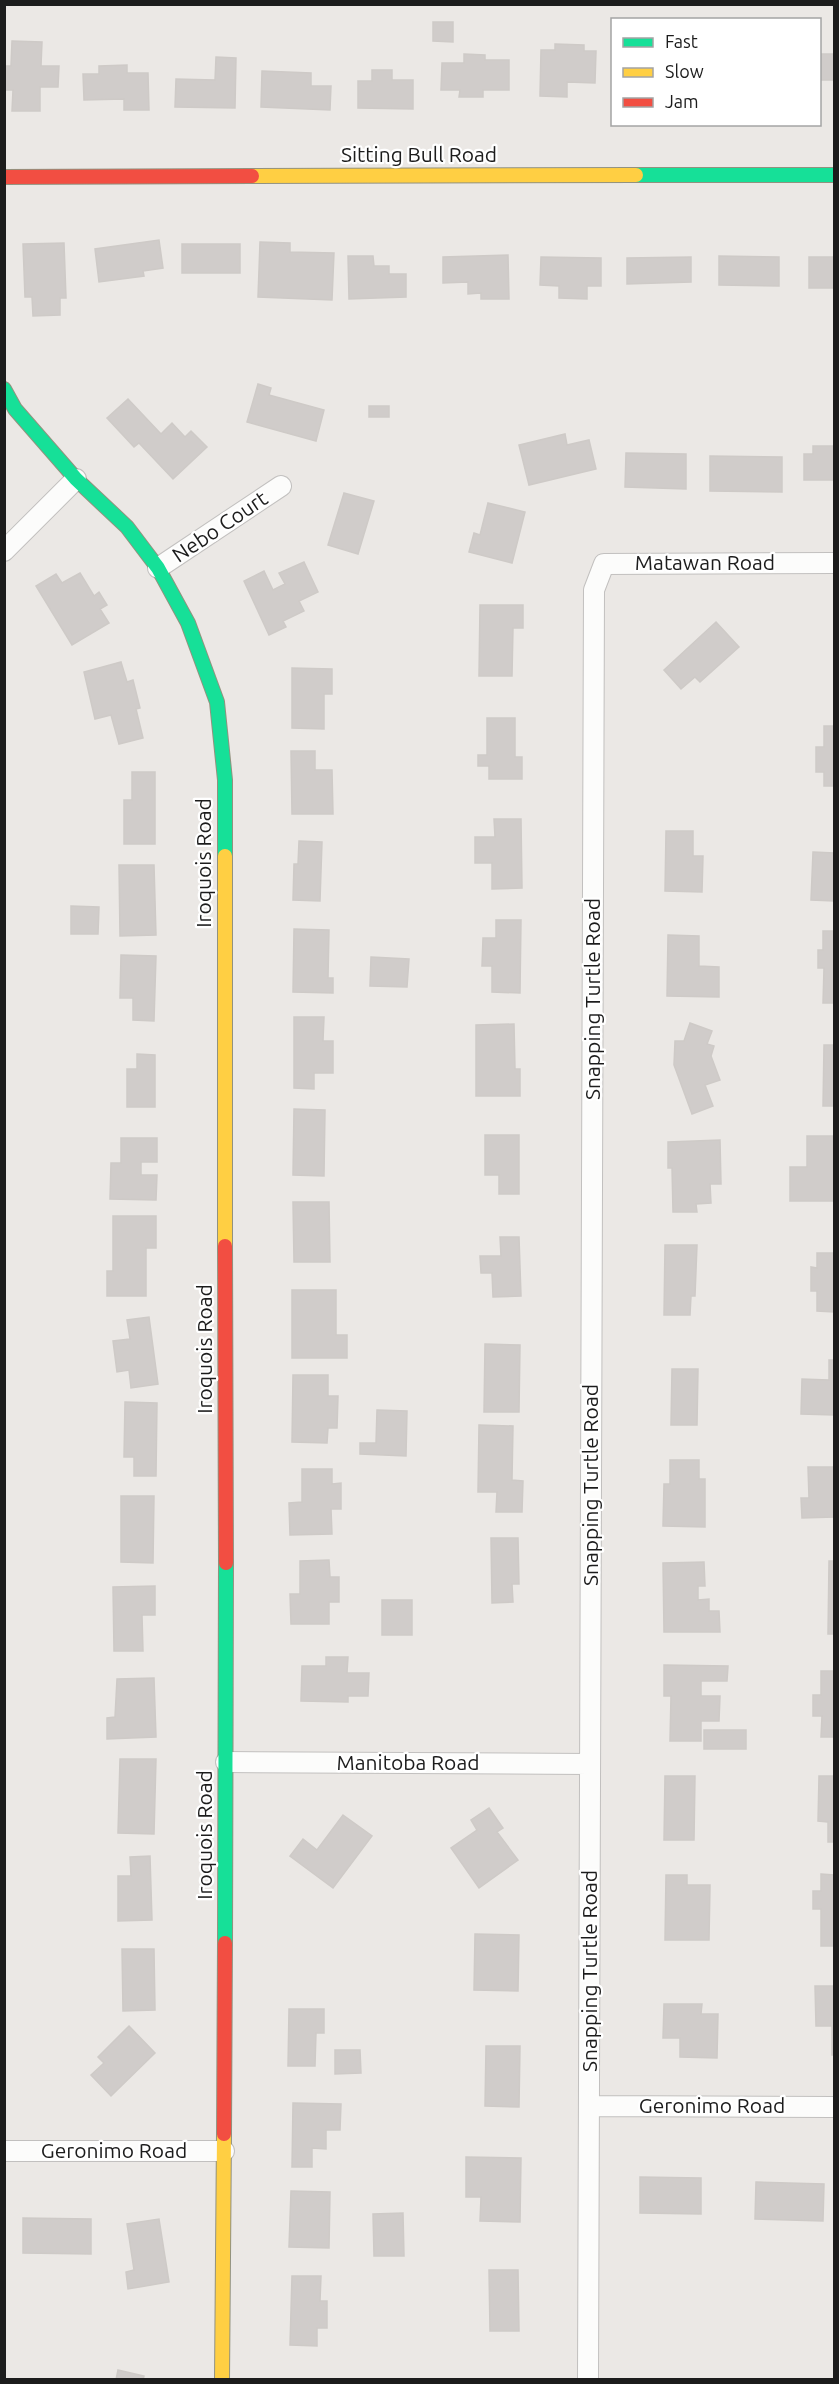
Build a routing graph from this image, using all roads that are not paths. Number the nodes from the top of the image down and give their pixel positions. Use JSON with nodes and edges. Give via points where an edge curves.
{"nodes":[{"id":1,"x":834,"y":175,"type":"edge"},
{"id":2,"x":4,"y":177,"type":"edge"},
{"id":3,"x":4,"y":389,"type":"edge"},
{"id":4,"x":76,"y":480,"type":"junction"},
{"id":5,"x":281,"y":486,"type":"dead end"},
{"id":6,"x":4,"y":551,"type":"edge"},
{"id":7,"x":834,"y":563,"type":"edge"},
{"id":8,"x":158,"y":568,"type":"junction"},
{"id":9,"x":594,"y":590,"type":"joint"},
{"id":10,"x":226,"y":1762,"type":"junction"},
{"id":11,"x":590,"y":1764,"type":"junction"},
{"id":12,"x":590,"y":2106,"type":"junction"},
{"id":13,"x":834,"y":2107,"type":"edge"},
{"id":14,"x":4,"y":2151,"type":"edge"},
{"id":15,"x":224,"y":2151,"type":"junction"},
{"id":16,"x":222,"y":2379,"type":"edge"},
{"id":17,"x":588,"y":2379,"type":"edge"}],
"edges":[{"from":1,"to":2,"type":"street","name":"Sitting Bull Road"},
{"from":3,"to":4,"type":"street","name":"Iroquois Road","via":[[15,409]]},
{"from":4,"to":6,"type":"street"},
{"from":4,"to":8,"type":"street","name":"Iroquois Road","via":[[127,527]]},
{"from":5,"to":8,"type":"street","name":"Nebo Court"},
{"from":7,"to":9,"type":"street","name":"Matawan Road","via":[[604,564]]},
{"from":8,"to":10,"type":"street","name":"Iroquois Road","via":[[188,623],[217,702],[225,780]]},
{"from":9,"to":11,"type":"street","name":"Snapping Turtle Road"},
{"from":10,"to":11,"type":"street","name":"Manitoba Road"},
{"from":10,"to":15,"type":"street","name":"Iroquois Road"},
{"from":11,"to":12,"type":"street","name":"Snapping Turtle Road"},
{"from":12,"to":13,"type":"street","name":"Geronimo Road"},
{"from":12,"to":17,"type":"street","name":"Snapping Turtle Road"},
{"from":14,"to":15,"type":"street","name":"Geronimo Road"},
{"from":15,"to":16,"type":"street","name":"Iroquois Road"}]}
